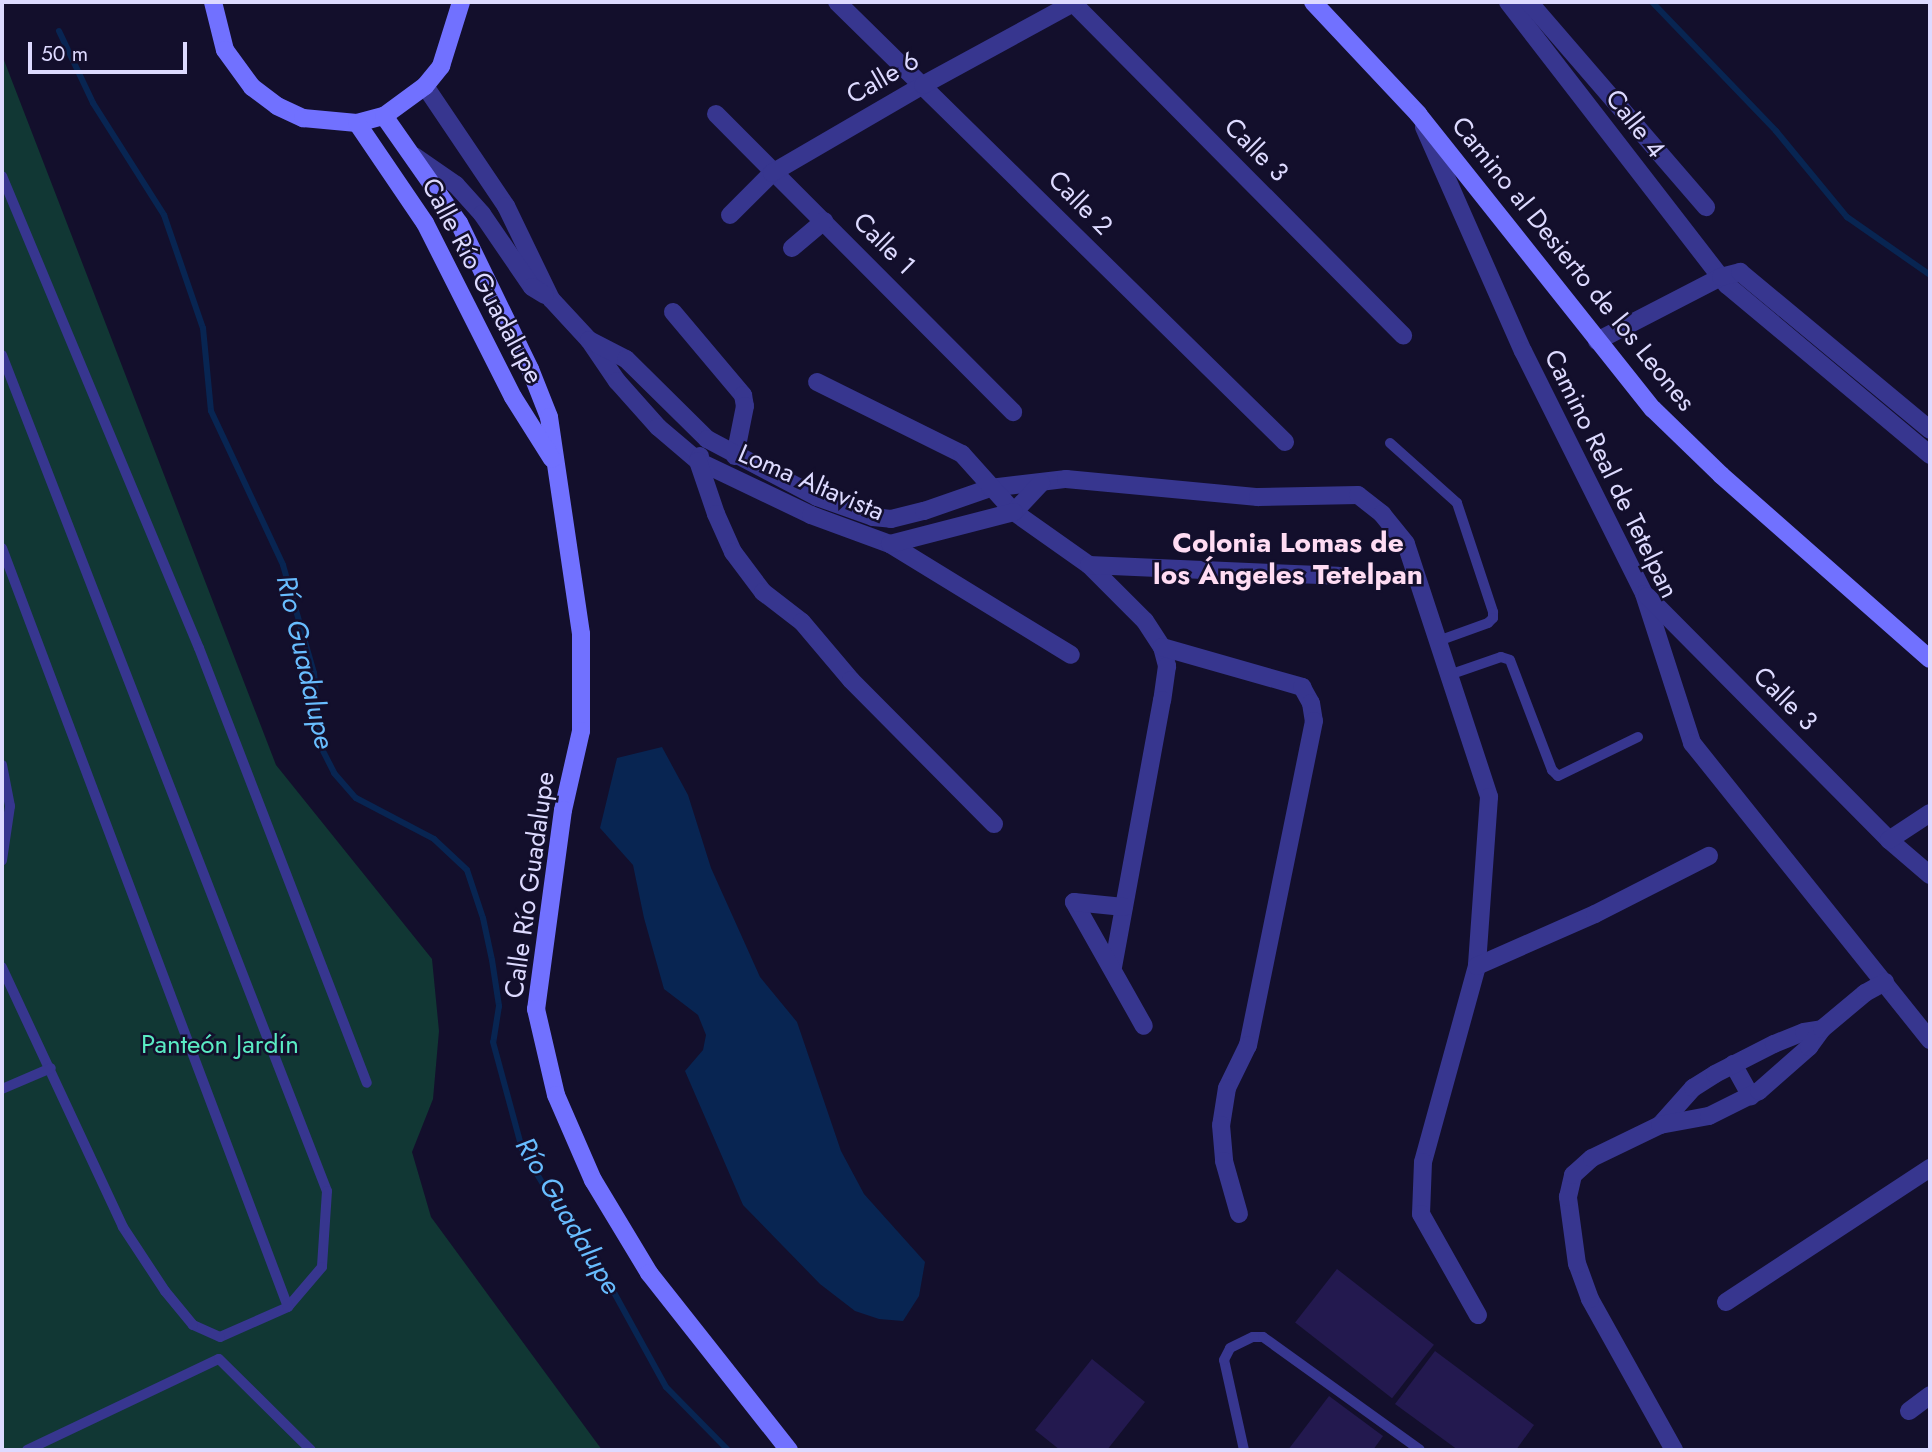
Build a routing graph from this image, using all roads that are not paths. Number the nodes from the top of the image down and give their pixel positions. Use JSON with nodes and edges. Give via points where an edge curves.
{"nodes":[{"id":1,"x":213,"y":2,"type":"edge"},
{"id":2,"x":461,"y":2,"type":"edge"},
{"id":3,"x":837,"y":2,"type":"edge"},
{"id":4,"x":1073,"y":2,"type":"edge"},
{"id":5,"x":1313,"y":2,"type":"edge"},
{"id":6,"x":1508,"y":2,"type":"edge"},
{"id":7,"x":1529,"y":2,"type":"edge"},
{"id":8,"x":923,"y":85,"type":"junction"},
{"id":9,"x":425,"y":86,"type":"junction"},
{"id":10,"x":716,"y":114,"type":"dead end"},
{"id":11,"x":1418,"y":114,"type":"junction"},
{"id":12,"x":384,"y":116,"type":"junction"},
{"id":13,"x":358,"y":123,"type":"junction"},
{"id":14,"x":414,"y":156,"type":"junction"},
{"id":15,"x":772,"y":173,"type":"junction"},
{"id":16,"x":2,"y":176,"type":"edge"},
{"id":17,"x":1706,"y":207,"type":"dead end"},
{"id":18,"x":730,"y":215,"type":"dead end"},
{"id":19,"x":824,"y":221,"type":"junction"},
{"id":20,"x":792,"y":248,"type":"dead end"},
{"id":21,"x":1721,"y":276,"type":"junction"},
{"id":22,"x":551,"y":299,"type":"junction"},
{"id":23,"x":673,"y":312,"type":"dead end"},
{"id":24,"x":1403,"y":335,"type":"dead end"},
{"id":25,"x":589,"y":340,"type":"junction"},
{"id":26,"x":1597,"y":341,"type":"junction"},
{"id":27,"x":2,"y":355,"type":"edge"},
{"id":28,"x":817,"y":382,"type":"dead end"},
{"id":29,"x":1013,"y":412,"type":"dead end"},
{"id":30,"x":1930,"y":430,"type":"edge"},
{"id":31,"x":707,"y":439,"type":"junction"},
{"id":32,"x":1285,"y":442,"type":"dead end"},
{"id":33,"x":1390,"y":443,"type":"dead end"},
{"id":34,"x":1930,"y":455,"type":"edge"},
{"id":35,"x":734,"y":456,"type":"junction"},
{"id":36,"x":698,"y":461,"type":"junction"},
{"id":37,"x":557,"y":467,"type":"junction"},
{"id":38,"x":1041,"y":483,"type":"junction"},
{"id":39,"x":990,"y":488,"type":"junction"},
{"id":40,"x":1014,"y":512,"type":"junction"},
{"id":41,"x":890,"y":544,"type":"junction"},
{"id":42,"x":2,"y":548,"type":"edge"},
{"id":43,"x":1088,"y":565,"type":"junction"},
{"id":44,"x":1338,"y":576,"type":"dead end"},
{"id":45,"x":1644,"y":594,"type":"junction"},
{"id":46,"x":1438,"y":641,"type":"junction"},
{"id":47,"x":1162,"y":647,"type":"junction"},
{"id":48,"x":1071,"y":655,"type":"dead end"},
{"id":49,"x":1930,"y":659,"type":"edge"},
{"id":50,"x":1449,"y":676,"type":"junction"},
{"id":51,"x":1638,"y":737,"type":"dead end"},
{"id":52,"x":2,"y":765,"type":"edge"},
{"id":53,"x":1930,"y":813,"type":"edge"},
{"id":54,"x":994,"y":824,"type":"dead end"},
{"id":55,"x":1889,"y":840,"type":"junction"},
{"id":56,"x":1709,"y":856,"type":"dead end"},
{"id":57,"x":2,"y":860,"type":"edge"},
{"id":58,"x":1930,"y":875,"type":"edge"},
{"id":59,"x":1124,"y":907,"type":"junction"},
{"id":60,"x":1476,"y":966,"type":"junction"},
{"id":61,"x":2,"y":967,"type":"edge"},
{"id":62,"x":1113,"y":967,"type":"junction"},
{"id":63,"x":1885,"y":982,"type":"junction"},
{"id":64,"x":1144,"y":1026,"type":"dead end"},
{"id":65,"x":1822,"y":1029,"type":"junction"},
{"id":66,"x":1930,"y":1040,"type":"edge"},
{"id":67,"x":1733,"y":1064,"type":"junction"},
{"id":68,"x":51,"y":1068,"type":"junction"},
{"id":69,"x":367,"y":1083,"type":"dead end"},
{"id":70,"x":2,"y":1089,"type":"edge"},
{"id":71,"x":1751,"y":1096,"type":"junction"},
{"id":72,"x":1660,"y":1125,"type":"junction"},
{"id":73,"x":1930,"y":1168,"type":"edge"},
{"id":74,"x":1239,"y":1214,"type":"dead end"},
{"id":75,"x":1726,"y":1302,"type":"dead end"},
{"id":76,"x":288,"y":1307,"type":"junction"},
{"id":77,"x":1478,"y":1315,"type":"dead end"},
{"id":78,"x":220,"y":1336,"type":"junction"},
{"id":79,"x":219,"y":1359,"type":"junction"},
{"id":80,"x":1930,"y":1395,"type":"edge"},
{"id":81,"x":1909,"y":1411,"type":"dead end"},
{"id":82,"x":27,"y":1450,"type":"edge"},
{"id":83,"x":311,"y":1450,"type":"edge"},
{"id":84,"x":789,"y":1450,"type":"edge"},
{"id":85,"x":1244,"y":1450,"type":"edge"},
{"id":86,"x":1420,"y":1450,"type":"edge"},
{"id":87,"x":1674,"y":1450,"type":"edge"}],
"edges":[{"from":1,"to":13,"type":"street","via":[[225,50],[252,87],[277,107],[303,118]]},
{"from":2,"to":9,"type":"street","via":[[441,66]]},
{"from":3,"to":8,"type":"street","name":"Calle 2"},
{"from":4,"to":8,"type":"street","name":"Calle 6"},
{"from":4,"to":24,"type":"street","name":"Calle 3"},
{"from":5,"to":11,"type":"street","name":"Camino al Desierto de los Leones"},
{"from":6,"to":21,"type":"street","name":"Calle 4"},
{"from":7,"to":17,"type":"street"},
{"from":8,"to":15,"type":"street","name":"Calle 6"},
{"from":8,"to":32,"type":"street","name":"Calle 2"},
{"from":9,"to":12,"type":"street"},
{"from":9,"to":22,"type":"street","name":"Loma Altavista","via":[[506,205]]},
{"from":10,"to":15,"type":"street","name":"Calle 1"},
{"from":11,"to":26,"type":"street","name":"Camino al Desierto de los Leones"},
{"from":11,"to":45,"type":"street","name":"Camino Real de Tetelpan","via":[[1523,351]]},
{"from":12,"to":13,"type":"street"},
{"from":12,"to":14,"type":"street","name":"Calle Río Guadalupe"},
{"from":13,"to":37,"type":"street","name":"Calle Río Guadalupe","via":[[425,223],[513,397]]},
{"from":14,"to":22,"type":"street","name":"Loma Altavista","via":[[456,185],[482,214],[531,287]]},
{"from":14,"to":37,"type":"street","name":"Calle Río Guadalupe","via":[[459,223],[530,369],[549,417]]},
{"from":15,"to":18,"type":"street","name":"Calle 6"},
{"from":15,"to":19,"type":"street","name":"Calle 1"},
{"from":16,"to":69,"type":"lane","via":[[199,648]]},
{"from":19,"to":20,"type":"street"},
{"from":19,"to":29,"type":"street","name":"Calle 1"},
{"from":21,"to":26,"type":"street"},
{"from":21,"to":30,"type":"street","via":[[1740,272],[1758,285]]},
{"from":21,"to":34,"type":"street","name":"Calle 4"},
{"from":22,"to":25,"type":"street","name":"Loma Altavista"},
{"from":23,"to":35,"type":"street","via":[[743,395],[745,407]]},
{"from":25,"to":31,"type":"street","via":[[625,359]]},
{"from":25,"to":36,"type":"street","name":"Loma Altavista","via":[[658,428]]},
{"from":26,"to":49,"type":"street","name":"Camino al Desierto de los Leones","via":[[1653,410],[1721,475]]},
{"from":27,"to":76,"type":"lane","via":[[327,1191],[322,1268]]},
{"from":28,"to":39,"type":"street","via":[[962,454]]},
{"from":31,"to":35,"type":"street"},
{"from":31,"to":36,"type":"street"},
{"from":33,"to":46,"type":"lane","via":[[1457,503],[1493,612],[1488,622]]},
{"from":35,"to":39,"type":"street","via":[[817,497],[873,517],[891,519],[924,511]]},
{"from":36,"to":41,"type":"street","name":"Loma Altavista","via":[[811,515]]},
{"from":36,"to":54,"type":"street","via":[[733,552],[763,592],[802,622],[850,680]]},
{"from":37,"to":84,"type":"street","name":"Calle Río Guadalupe","via":[[581,634],[581,731],[563,810],[536,1009],[556,1095],[593,1180],[649,1273]]},
{"from":38,"to":39,"type":"street"},
{"from":38,"to":40,"type":"street"},
{"from":38,"to":46,"type":"street","via":[[1066,479],[1258,496],[1358,495],[1382,514],[1406,544]]},
{"from":39,"to":40,"type":"street"},
{"from":40,"to":41,"type":"street","name":"Loma Altavista"},
{"from":40,"to":43,"type":"street"},
{"from":41,"to":48,"type":"street"},
{"from":42,"to":76,"type":"lane"},
{"from":43,"to":44,"type":"street"},
{"from":43,"to":47,"type":"street","via":[[1146,621]]},
{"from":45,"to":55,"type":"street","name":"Calle 3"},
{"from":45,"to":63,"type":"street","name":"Camino Real de Tetelpan","via":[[1692,743]]},
{"from":46,"to":50,"type":"street"},
{"from":47,"to":59,"type":"street","via":[[1167,666],[1163,700]]},
{"from":47,"to":74,"type":"street","via":[[1302,687],[1314,721],[1248,1045],[1227,1088],[1221,1125],[1224,1161]]},
{"from":50,"to":51,"type":"lane","via":[[1501,657],[1510,660],[1558,776]]},
{"from":50,"to":60,"type":"street","via":[[1489,797]]},
{"from":52,"to":57,"type":"lane","via":[[10,806]]},
{"from":53,"to":55,"type":"street"},
{"from":55,"to":58,"type":"street","name":"Calle 3"},
{"from":56,"to":60,"type":"street","via":[[1595,914]]},
{"from":59,"to":62,"type":"street"},
{"from":59,"to":62,"type":"street","via":[[1074,902]]},
{"from":60,"to":77,"type":"street","via":[[1423,1162],[1421,1214]]},
{"from":61,"to":68,"type":"lane"},
{"from":62,"to":64,"type":"street"},
{"from":63,"to":65,"type":"street"},
{"from":63,"to":66,"type":"street","name":"Camino Real de Tetelpan"},
{"from":65,"to":67,"type":"street","via":[[1804,1032]]},
{"from":65,"to":71,"type":"street","via":[[1810,1048]]},
{"from":67,"to":71,"type":"street"},
{"from":67,"to":72,"type":"street","via":[[1693,1088]]},
{"from":68,"to":70,"type":"lane"},
{"from":68,"to":78,"type":"lane","via":[[123,1227],[193,1325]]},
{"from":71,"to":72,"type":"street","via":[[1709,1116]]},
{"from":72,"to":87,"type":"street","via":[[1592,1158],[1573,1175],[1568,1197],[1577,1264],[1590,1298]]},
{"from":73,"to":75,"type":"street"},
{"from":76,"to":78,"type":"lane"},
{"from":78,"to":79,"type":"lane"},
{"from":79,"to":82,"type":"lane"},
{"from":79,"to":83,"type":"lane"},
{"from":80,"to":81,"type":"street"},
{"from":85,"to":86,"type":"lane","via":[[1224,1360],[1230,1348],[1254,1337],[1263,1337]]}]}
